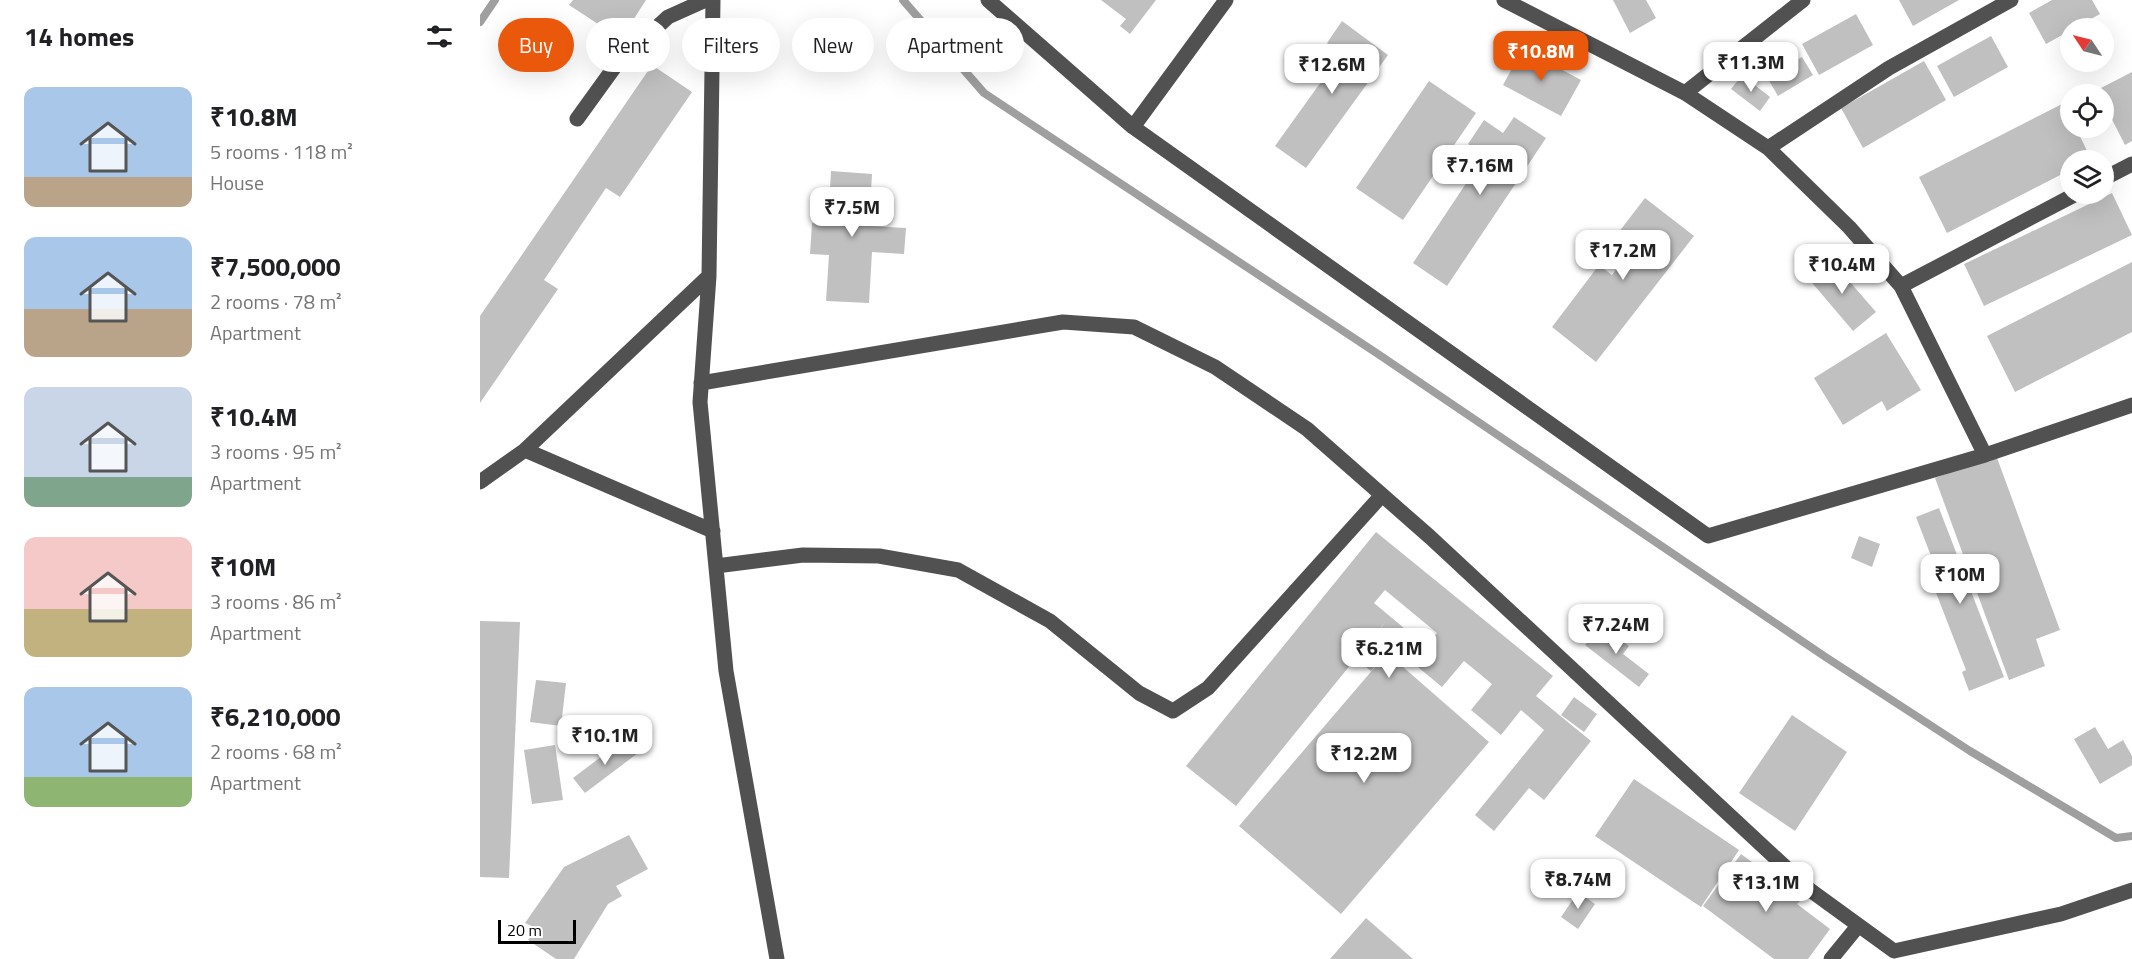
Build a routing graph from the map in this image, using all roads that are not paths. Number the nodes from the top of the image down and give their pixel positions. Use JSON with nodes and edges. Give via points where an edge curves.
{"nodes":[{"id":1,"x":706,"y":0,"type":"edge"},
{"id":2,"x":713,"y":0,"type":"edge"},
{"id":3,"x":988,"y":0,"type":"edge"},
{"id":4,"x":1226,"y":0,"type":"edge"},
{"id":5,"x":1504,"y":0,"type":"edge"},
{"id":6,"x":1803,"y":0,"type":"edge"},
{"id":7,"x":2011,"y":0,"type":"edge"},
{"id":8,"x":1685,"y":93,"type":"junction"},
{"id":9,"x":577,"y":119,"type":"dead end"},
{"id":10,"x":1133,"y":127,"type":"junction"},
{"id":11,"x":1768,"y":148,"type":"junction"},
{"id":12,"x":2132,"y":164,"type":"edge"},
{"id":13,"x":2114,"y":173,"type":"edge"},
{"id":14,"x":2060,"y":202,"type":"edge"},
{"id":15,"x":709,"y":276,"type":"junction"},
{"id":16,"x":1901,"y":286,"type":"junction"},
{"id":17,"x":701,"y":383,"type":"junction"},
{"id":18,"x":2132,"y":405,"type":"edge"},
{"id":19,"x":525,"y":450,"type":"junction"},
{"id":20,"x":1985,"y":454,"type":"junction"},
{"id":21,"x":480,"y":482,"type":"edge"},
{"id":22,"x":1382,"y":495,"type":"junction"},
{"id":23,"x":712,"y":531,"type":"junction"},
{"id":24,"x":716,"y":566,"type":"junction"},
{"id":25,"x":2132,"y":890,"type":"edge"},
{"id":26,"x":1858,"y":926,"type":"junction"},
{"id":27,"x":777,"y":959,"type":"edge"},
{"id":28,"x":1831,"y":959,"type":"edge"}],
"edges":[{"from":1,"to":9,"type":"street","via":[[668,17],[616,64]]},
{"from":2,"to":15,"type":"street"},
{"from":3,"to":10,"type":"street"},
{"from":4,"to":10,"type":"street"},
{"from":5,"to":8,"type":"street"},
{"from":6,"to":8,"type":"street"},
{"from":7,"to":11,"type":"street","via":[[1888,68]]},
{"from":8,"to":11,"type":"street"},
{"from":10,"to":20,"type":"street","via":[[1708,536]]},
{"from":11,"to":16,"type":"street","via":[[1849,227]]},
{"from":12,"to":13,"type":"street"},
{"from":14,"to":16,"type":"street"},
{"from":15,"to":17,"type":"street"},
{"from":15,"to":19,"type":"street"},
{"from":16,"to":20,"type":"street"},
{"from":17,"to":22,"type":"street","via":[[1063,322],[1134,327],[1215,368],[1298,423]]},
{"from":17,"to":23,"type":"street"},
{"from":18,"to":20,"type":"street"},
{"from":19,"to":21,"type":"street"},
{"from":19,"to":23,"type":"street"},
{"from":22,"to":24,"type":"street","via":[[1208,688],[1173,711],[1139,693],[1050,621],[958,570],[879,556],[803,555]]},
{"from":22,"to":26,"type":"street","via":[[1810,890]]},
{"from":23,"to":24,"type":"street"},
{"from":24,"to":27,"type":"street","via":[[726,671]]},
{"from":25,"to":26,"type":"street","via":[[2061,914],[1894,951]]},
{"from":26,"to":28,"type":"street"}]}
